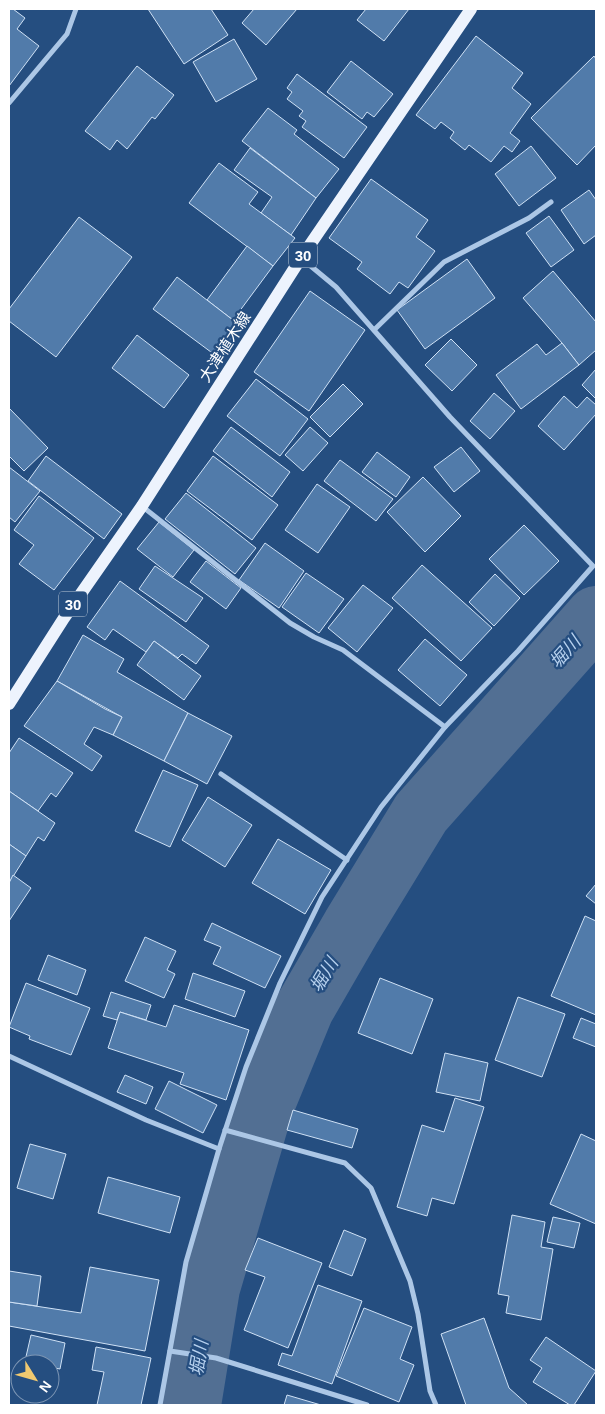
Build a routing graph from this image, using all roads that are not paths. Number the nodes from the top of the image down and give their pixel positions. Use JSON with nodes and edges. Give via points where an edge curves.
{"nodes":[{"id":1,"x":76,"y":9,"type":"edge"},
{"id":2,"x":471,"y":9,"type":"edge"},
{"id":3,"x":9,"y":104,"type":"edge"},
{"id":4,"x":551,"y":202,"type":"dead end"},
{"id":5,"x":301,"y":258,"type":"junction"},
{"id":6,"x":374,"y":330,"type":"junction"},
{"id":7,"x":142,"y":506,"type":"junction"},
{"id":8,"x":594,"y":564,"type":"edge"},
{"id":9,"x":9,"y":704,"type":"edge"},
{"id":10,"x":446,"y":727,"type":"junction"},
{"id":11,"x":221,"y":774,"type":"dead end"},
{"id":12,"x":347,"y":860,"type":"junction"},
{"id":13,"x":9,"y":1056,"type":"edge"},
{"id":14,"x":225,"y":1130,"type":"junction"},
{"id":15,"x":219,"y":1149,"type":"junction"},
{"id":16,"x":170,"y":1351,"type":"junction"},
{"id":17,"x":160,"y":1405,"type":"edge"},
{"id":18,"x":367,"y":1405,"type":"edge"},
{"id":19,"x":436,"y":1405,"type":"edge"}],
"edges":[{"from":1,"to":3,"type":"street","via":[[67,34]]},
{"from":2,"to":5,"type":"main road","name":"大津植木線","number":"30"},
{"from":4,"to":6,"type":"street","via":[[529,218],[444,262]]},
{"from":5,"to":6,"type":"street","via":[[336,287]]},
{"from":5,"to":7,"type":"main road","name":"大津植木線","number":"30"},
{"from":6,"to":8,"type":"street","via":[[450,417]]},
{"from":7,"to":9,"type":"main road","name":"大津植木線","number":"30"},
{"from":7,"to":10,"type":"street","via":[[290,623],[343,650]]},
{"from":8,"to":10,"type":"street"},
{"from":10,"to":12,"type":"street","via":[[381,807]]},
{"from":11,"to":12,"type":"street"},
{"from":12,"to":14,"type":"street","via":[[322,897],[280,983]]},
{"from":13,"to":15,"type":"street","via":[[146,1120]]},
{"from":14,"to":15,"type":"street"},
{"from":14,"to":19,"type":"street","via":[[345,1163],[371,1188],[410,1281],[430,1391]]},
{"from":15,"to":16,"type":"street","via":[[186,1262]]},
{"from":16,"to":17,"type":"street"},
{"from":16,"to":18,"type":"street","via":[[216,1358]]}]}
